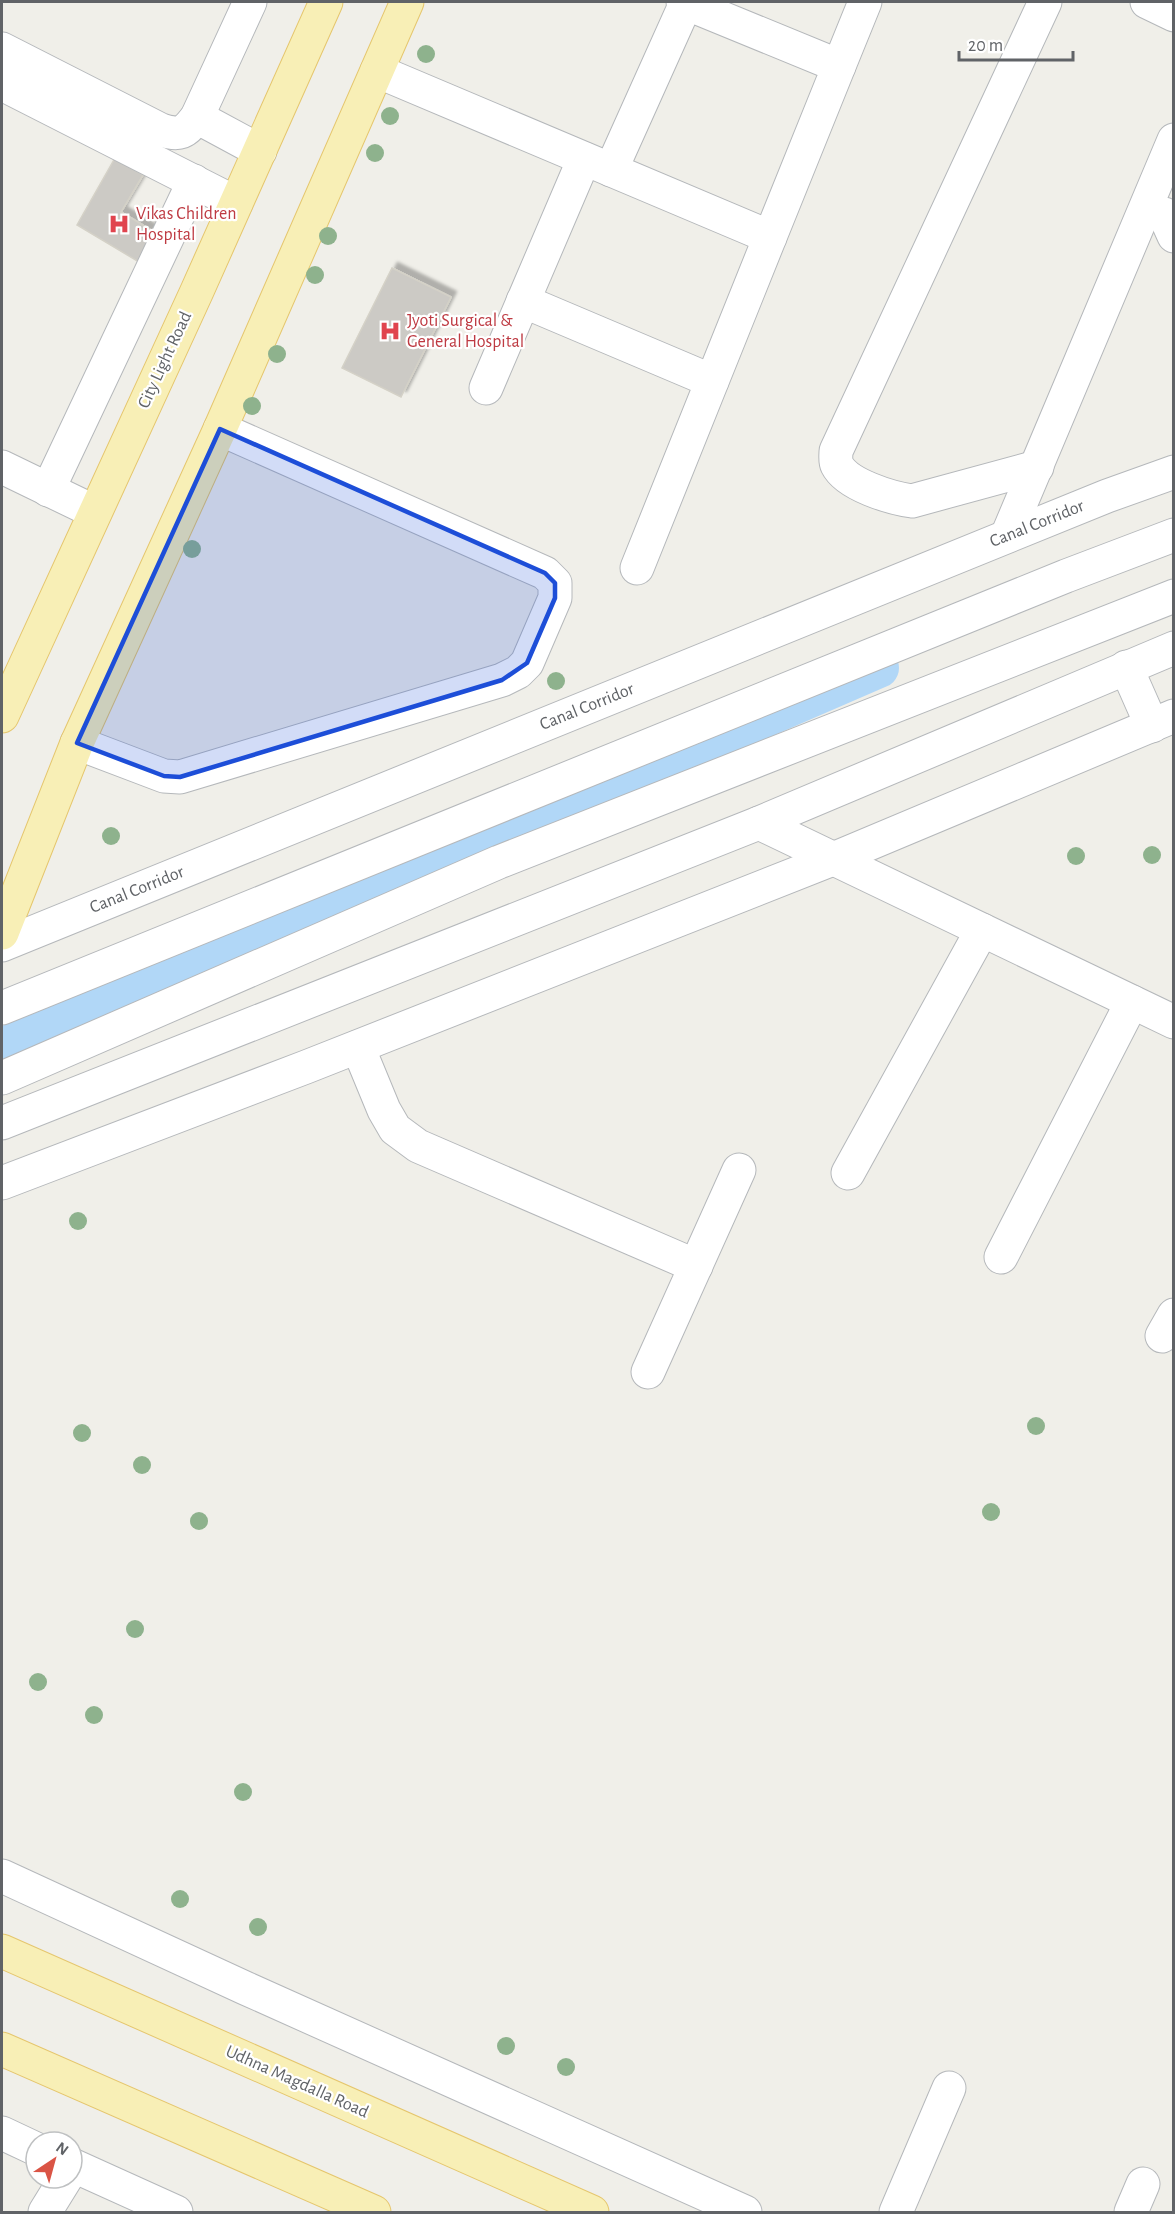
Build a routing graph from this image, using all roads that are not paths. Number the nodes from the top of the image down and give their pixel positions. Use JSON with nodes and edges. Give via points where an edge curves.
{"nodes":[{"id":1,"x":326,"y":2,"type":"edge"},
{"id":2,"x":407,"y":2,"type":"edge"},
{"id":3,"x":685,"y":2,"type":"edge"},
{"id":4,"x":864,"y":2,"type":"edge"},
{"id":5,"x":1045,"y":2,"type":"edge"},
{"id":6,"x":1147,"y":2,"type":"edge"},
{"id":7,"x":241,"y":5,"type":"edge"},
{"id":8,"x":1173,"y":15,"type":"edge"},
{"id":9,"x":2,"y":48,"type":"edge"},
{"id":10,"x":838,"y":66,"type":"junction"},
{"id":11,"x":377,"y":72,"type":"junction"},
{"id":12,"x":2,"y":84,"type":"edge"},
{"id":13,"x":197,"y":117,"type":"junction"},
{"id":14,"x":1173,"y":140,"type":"edge"},
{"id":15,"x":260,"y":151,"type":"junction"},
{"id":16,"x":597,"y":165,"type":"junction"},
{"id":17,"x":194,"y":181,"type":"junction"},
{"id":18,"x":236,"y":203,"type":"junction"},
{"id":19,"x":1162,"y":220,"type":"edge"},
{"id":20,"x":770,"y":237,"type":"junction"},
{"id":21,"x":523,"y":301,"type":"junction"},
{"id":22,"x":712,"y":381,"type":"junction"},
{"id":23,"x":486,"y":388,"type":"dead end"},
{"id":24,"x":220,"y":429,"type":"junction"},
{"id":25,"x":2,"y":467,"type":"edge"},
{"id":26,"x":1037,"y":467,"type":"junction"},
{"id":27,"x":1173,"y":472,"type":"edge"},
{"id":28,"x":48,"y":490,"type":"junction"},
{"id":29,"x":95,"y":512,"type":"junction"},
{"id":30,"x":1173,"y":535,"type":"edge"},
{"id":31,"x":1007,"y":536,"type":"junction"},
{"id":32,"x":637,"y":568,"type":"dead end"},
{"id":33,"x":1173,"y":596,"type":"edge"},
{"id":34,"x":1173,"y":648,"type":"edge"},
{"id":35,"x":1126,"y":667,"type":"junction"},
{"id":36,"x":9,"y":681,"type":"edge"},
{"id":37,"x":2,"y":716,"type":"edge"},
{"id":38,"x":1163,"y":721,"type":"edge"},
{"id":39,"x":77,"y":743,"type":"junction"},
{"id":40,"x":759,"y":823,"type":"junction"},
{"id":41,"x":833,"y":859,"type":"junction"},
{"id":42,"x":982,"y":930,"type":"junction"},
{"id":43,"x":2,"y":933,"type":"edge"},
{"id":44,"x":2,"y":945,"type":"edge"},
{"id":45,"x":1132,"y":1002,"type":"junction"},
{"id":46,"x":2,"y":1008,"type":"edge"},
{"id":47,"x":1173,"y":1022,"type":"edge"},
{"id":48,"x":358,"y":1047,"type":"junction"},
{"id":49,"x":2,"y":1078,"type":"edge"},
{"id":50,"x":2,"y":1123,"type":"edge"},
{"id":51,"x":739,"y":1170,"type":"dead end"},
{"id":52,"x":848,"y":1173,"type":"dead end"},
{"id":53,"x":2,"y":1183,"type":"edge"},
{"id":54,"x":1000,"y":1257,"type":"dead end"},
{"id":55,"x":696,"y":1266,"type":"junction"},
{"id":56,"x":648,"y":1372,"type":"dead end"},
{"id":57,"x":2,"y":1876,"type":"edge"},
{"id":58,"x":2,"y":1951,"type":"edge"},
{"id":59,"x":2,"y":2049,"type":"edge"},
{"id":60,"x":949,"y":2088,"type":"dead end"},
{"id":61,"x":2,"y":2133,"type":"edge"},
{"id":62,"x":24,"y":2143,"type":"edge"},
{"id":63,"x":84,"y":2174,"type":"edge"},
{"id":64,"x":58,"y":2190,"type":"edge"},
{"id":65,"x":45,"y":2212,"type":"edge"},
{"id":66,"x":176,"y":2212,"type":"edge"},
{"id":67,"x":374,"y":2212,"type":"edge"},
{"id":68,"x":592,"y":2212,"type":"edge"},
{"id":69,"x":745,"y":2212,"type":"edge"},
{"id":70,"x":896,"y":2212,"type":"edge"}],
"edges":[{"from":1,"to":15,"type":"main road","name":"City Light Road"},
{"from":2,"to":11,"type":"main road"},
{"from":3,"to":10,"type":"street"},
{"from":3,"to":16,"type":"street"},
{"from":4,"to":10,"type":"street"},
{"from":5,"to":26,"type":"street","via":[[836,451],[836,464],[847,477],[892,498],[912,501]]},
{"from":6,"to":8,"type":"street"},
{"from":7,"to":13,"type":"street"},
{"from":9,"to":13,"type":"street","via":[[161,130],[175,134],[188,129]]},
{"from":10,"to":20,"type":"street"},
{"from":11,"to":16,"type":"street"},
{"from":11,"to":24,"type":"main road"},
{"from":12,"to":17,"type":"street"},
{"from":13,"to":15,"type":"street"},
{"from":14,"to":19,"type":"street"},
{"from":15,"to":18,"type":"main road","name":"City Light Road"},
{"from":16,"to":20,"type":"street"},
{"from":16,"to":21,"type":"street"},
{"from":17,"to":18,"type":"street"},
{"from":17,"to":28,"type":"street"},
{"from":18,"to":29,"type":"main road","name":"City Light Road"},
{"from":19,"to":26,"type":"street"},
{"from":20,"to":22,"type":"street"},
{"from":21,"to":22,"type":"street"},
{"from":21,"to":23,"type":"street"},
{"from":22,"to":32,"type":"street"},
{"from":24,"to":39,"type":"main road"},
{"from":24,"to":39,"type":"street","via":[[544,573],[555,583],[555,598],[527,663],[502,680],[180,777],[164,776]]},
{"from":25,"to":28,"type":"street"},
{"from":26,"to":31,"type":"street"},
{"from":27,"to":31,"type":"street","name":"Canal Corridor"},
{"from":28,"to":29,"type":"street"},
{"from":29,"to":36,"type":"main road","name":"City Light Road"},
{"from":30,"to":46,"type":"street"},
{"from":31,"to":44,"type":"street","name":"Canal Corridor"},
{"from":33,"to":49,"type":"street","via":[[499,862]]},
{"from":34,"to":35,"type":"street"},
{"from":35,"to":38,"type":"street"},
{"from":35,"to":40,"type":"street"},
{"from":36,"to":37,"type":"main road","name":"City Light Road"},
{"from":38,"to":41,"type":"street"},
{"from":39,"to":43,"type":"main road"},
{"from":40,"to":41,"type":"street"},
{"from":40,"to":50,"type":"street"},
{"from":41,"to":42,"type":"street"},
{"from":41,"to":48,"type":"street"},
{"from":42,"to":45,"type":"street"},
{"from":42,"to":52,"type":"street"},
{"from":45,"to":47,"type":"street"},
{"from":45,"to":54,"type":"street"},
{"from":48,"to":53,"type":"street"},
{"from":48,"to":55,"type":"street","via":[[395,1129],[418,1146]]},
{"from":51,"to":55,"type":"street"},
{"from":55,"to":56,"type":"street"},
{"from":57,"to":69,"type":"street"},
{"from":58,"to":68,"type":"main road","name":"Udhna Magdalla Road"},
{"from":59,"to":67,"type":"main road"},
{"from":60,"to":70,"type":"street"},
{"from":61,"to":62,"type":"street"},
{"from":63,"to":66,"type":"street"},
{"from":64,"to":65,"type":"street"}]}
